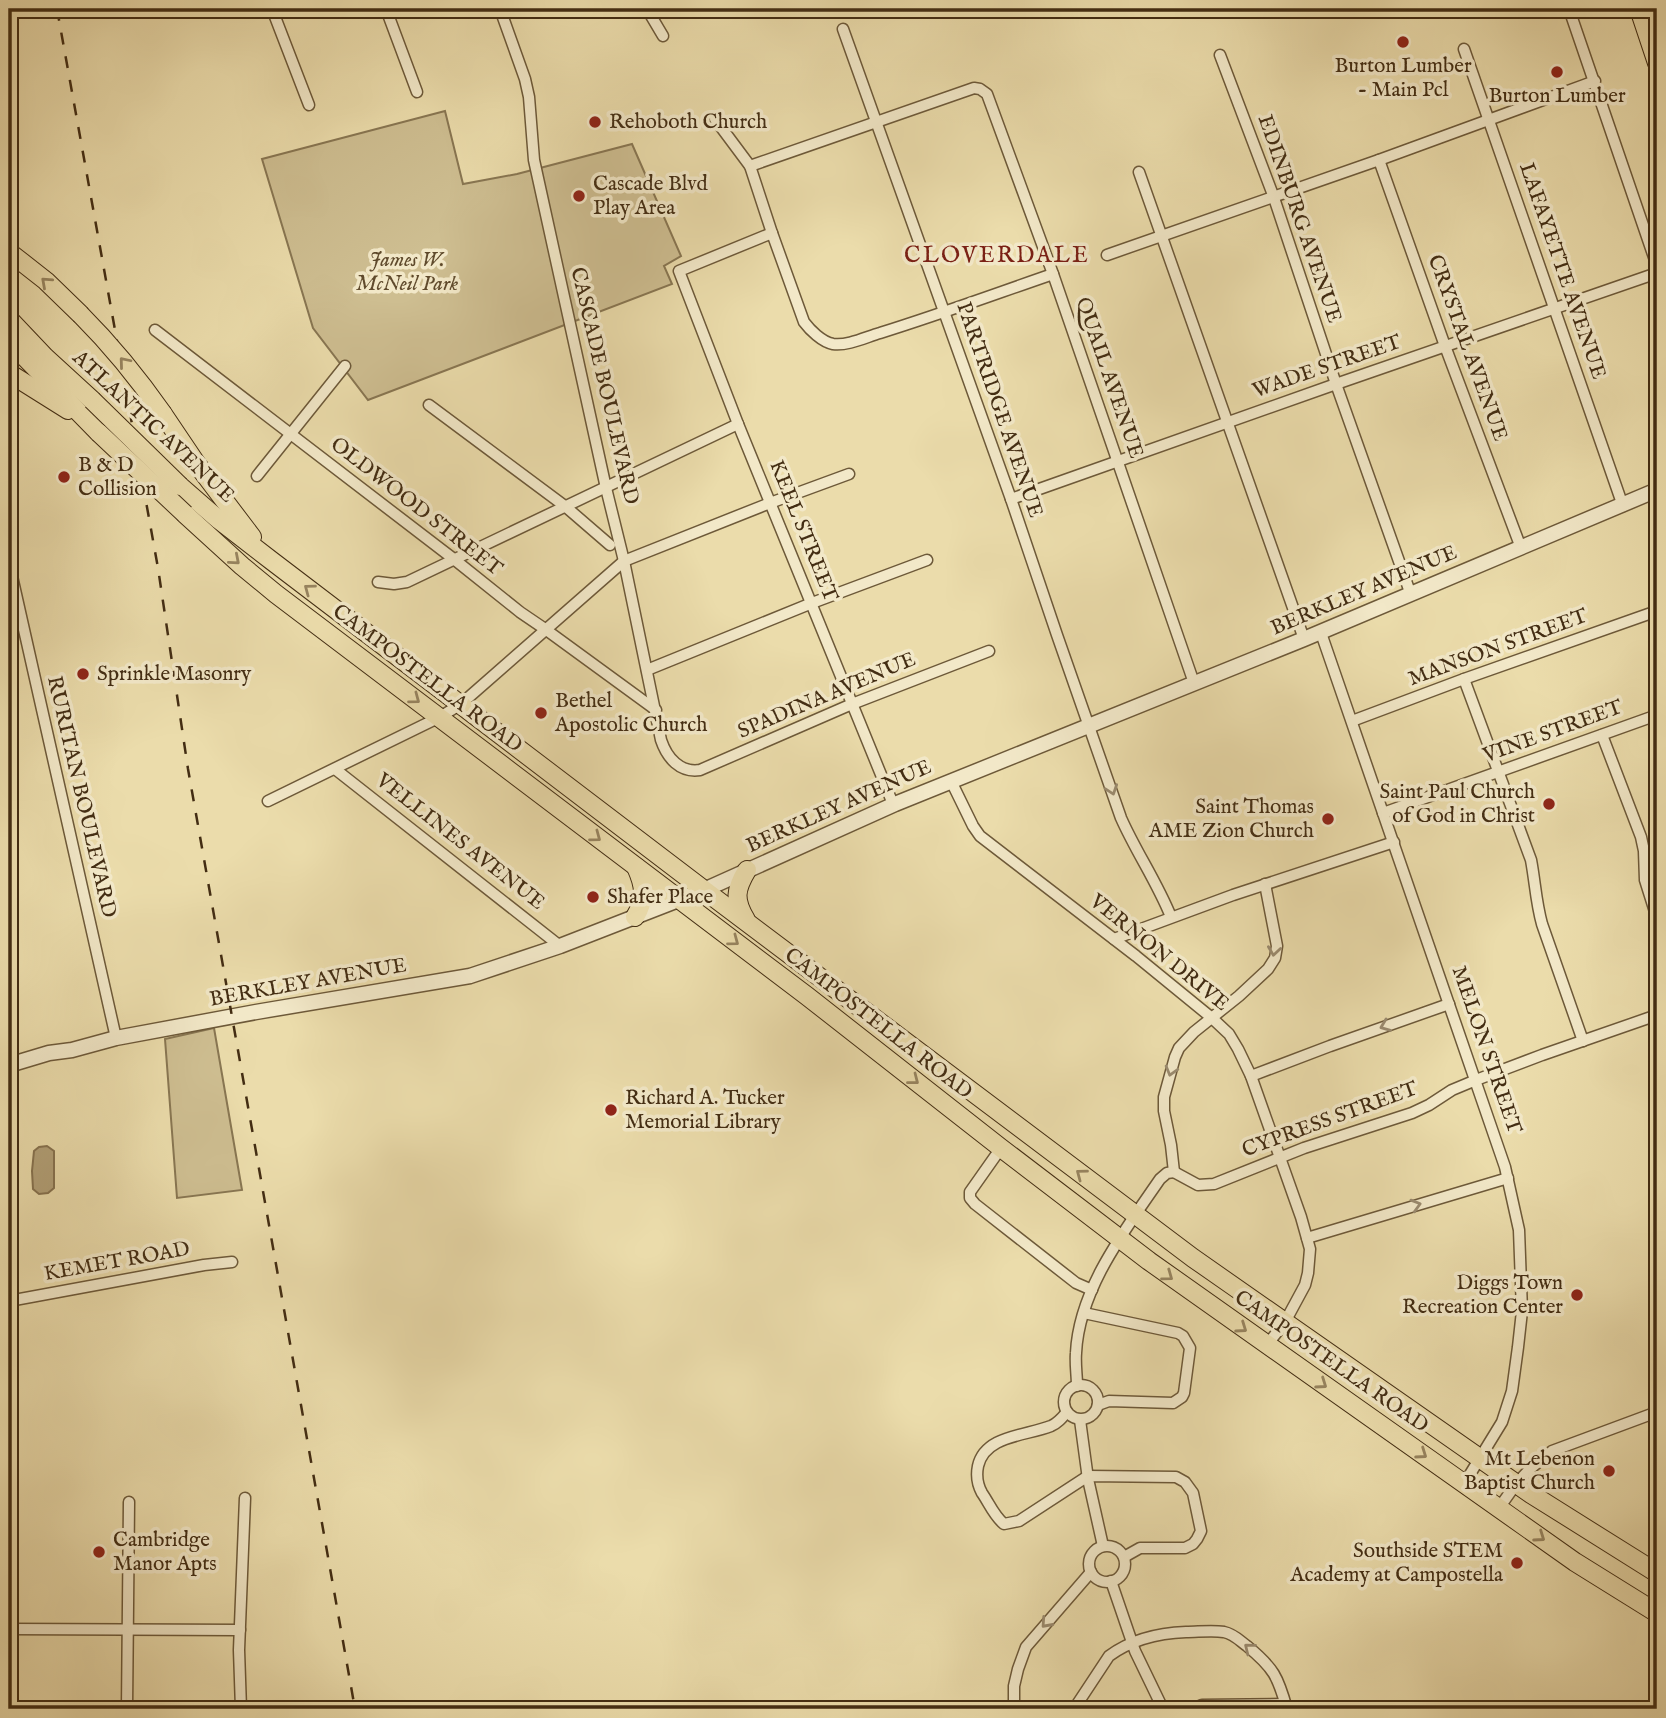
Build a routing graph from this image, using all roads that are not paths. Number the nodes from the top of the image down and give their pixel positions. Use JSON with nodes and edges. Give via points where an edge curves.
{"nodes":[{"id":1,"x":272,"y":9,"type":"edge"},
{"id":2,"x":386,"y":9,"type":"edge"},
{"id":3,"x":500,"y":9,"type":"edge"},
{"id":4,"x":647,"y":9,"type":"edge"},
{"id":5,"x":1569,"y":9,"type":"edge"},
{"id":6,"x":1639,"y":9,"type":"edge"},
{"id":7,"x":843,"y":29,"type":"dead end"},
{"id":8,"x":663,"y":36,"type":"dead end"},
{"id":9,"x":1464,"y":49,"type":"dead end"},
{"id":10,"x":1220,"y":55,"type":"dead end"},
{"id":11,"x":1657,"y":63,"type":"edge"},
{"id":12,"x":1595,"y":81,"type":"junction"},
{"id":13,"x":417,"y":92,"type":"dead end"},
{"id":14,"x":309,"y":105,"type":"dead end"},
{"id":15,"x":715,"y":119,"type":"dead end"},
{"id":16,"x":1489,"y":120,"type":"junction"},
{"id":17,"x":876,"y":121,"type":"junction"},
{"id":18,"x":1379,"y":160,"type":"junction"},
{"id":19,"x":750,"y":166,"type":"junction"},
{"id":20,"x":1139,"y":172,"type":"dead end"},
{"id":21,"x":1273,"y":195,"type":"junction"},
{"id":22,"x":772,"y":233,"type":"junction"},
{"id":23,"x":1163,"y":235,"type":"junction"},
{"id":24,"x":9,"y":252,"type":"edge"},
{"id":25,"x":1107,"y":255,"type":"dead end"},
{"id":26,"x":1657,"y":266,"type":"edge"},
{"id":27,"x":1657,"y":273,"type":"edge"},
{"id":28,"x":1053,"y":274,"type":"junction"},
{"id":29,"x":1555,"y":309,"type":"junction"},
{"id":30,"x":945,"y":312,"type":"junction"},
{"id":31,"x":9,"y":319,"type":"edge"},
{"id":32,"x":155,"y":330,"type":"dead end"},
{"id":33,"x":9,"y":341,"type":"edge"},
{"id":34,"x":1446,"y":346,"type":"junction"},
{"id":35,"x":345,"y":366,"type":"dead end"},
{"id":36,"x":9,"y":373,"type":"edge"},
{"id":37,"x":1336,"y":384,"type":"junction"},
{"id":38,"x":429,"y":405,"type":"dead end"},
{"id":39,"x":1228,"y":422,"type":"junction"},
{"id":40,"x":738,"y":424,"type":"junction"},
{"id":41,"x":99,"y":432,"type":"junction"},
{"id":42,"x":291,"y":435,"type":"junction"},
{"id":43,"x":1117,"y":462,"type":"junction"},
{"id":44,"x":849,"y":474,"type":"dead end"},
{"id":45,"x":257,"y":476,"type":"dead end"},
{"id":46,"x":606,"y":488,"type":"junction"},
{"id":47,"x":1657,"y":490,"type":"edge"},
{"id":48,"x":1011,"y":499,"type":"junction"},
{"id":49,"x":770,"y":503,"type":"junction"},
{"id":50,"x":1623,"y":506,"type":"junction"},
{"id":51,"x":566,"y":507,"type":"junction"},
{"id":52,"x":610,"y":545,"type":"dead end"},
{"id":53,"x":1521,"y":548,"type":"junction"},
{"id":54,"x":455,"y":560,"type":"junction"},
{"id":55,"x":927,"y":560,"type":"dead end"},
{"id":56,"x":272,"y":561,"type":"junction"},
{"id":57,"x":624,"y":561,"type":"junction"},
{"id":58,"x":9,"y":564,"type":"edge"},
{"id":59,"x":378,"y":582,"type":"dead end"},
{"id":60,"x":1411,"y":595,"type":"junction"},
{"id":61,"x":811,"y":604,"type":"junction"},
{"id":62,"x":1657,"y":611,"type":"edge"},
{"id":63,"x":545,"y":629,"type":"junction"},
{"id":64,"x":1321,"y":633,"type":"junction"},
{"id":65,"x":1304,"y":639,"type":"junction"},
{"id":66,"x":989,"y":651,"type":"dead end"},
{"id":67,"x":647,"y":670,"type":"junction"},
{"id":68,"x":1464,"y":680,"type":"junction"},
{"id":69,"x":1194,"y":683,"type":"junction"},
{"id":70,"x":461,"y":704,"type":"junction"},
{"id":71,"x":852,"y":704,"type":"junction"},
{"id":72,"x":656,"y":710,"type":"junction"},
{"id":73,"x":1657,"y":715,"type":"edge"},
{"id":74,"x":440,"y":717,"type":"junction"},
{"id":75,"x":1352,"y":721,"type":"junction"},
{"id":76,"x":1089,"y":726,"type":"junction"},
{"id":77,"x":1602,"y":734,"type":"junction"},
{"id":78,"x":680,"y":766,"type":"joint"},
{"id":79,"x":335,"y":769,"type":"junction"},
{"id":80,"x":1498,"y":773,"type":"junction"},
{"id":81,"x":951,"y":781,"type":"junction"},
{"id":82,"x":268,"y":801,"type":"dead end"},
{"id":83,"x":893,"y":804,"type":"junction"},
{"id":84,"x":1384,"y":813,"type":"junction"},
{"id":85,"x":1394,"y":842,"type":"junction"},
{"id":86,"x":636,"y":867,"type":"junction"},
{"id":87,"x":747,"y":870,"type":"junction"},
{"id":88,"x":1265,"y":884,"type":"junction"},
{"id":89,"x":704,"y":890,"type":"junction"},
{"id":90,"x":679,"y":900,"type":"junction"},
{"id":91,"x":635,"y":917,"type":"junction"},
{"id":92,"x":1171,"y":917,"type":"junction"},
{"id":93,"x":1657,"y":918,"type":"edge"},
{"id":94,"x":748,"y":923,"type":"junction"},
{"id":95,"x":1114,"y":939,"type":"junction"},
{"id":96,"x":560,"y":946,"type":"junction"},
{"id":97,"x":1449,"y":1004,"type":"junction"},
{"id":98,"x":1657,"y":1015,"type":"edge"},
{"id":99,"x":1212,"y":1018,"type":"junction"},
{"id":100,"x":116,"y":1038,"type":"junction"},
{"id":101,"x":1583,"y":1041,"type":"junction"},
{"id":102,"x":9,"y":1065,"type":"edge"},
{"id":103,"x":1251,"y":1076,"type":"junction"},
{"id":104,"x":1476,"y":1080,"type":"junction"},
{"id":105,"x":1000,"y":1148,"type":"junction"},
{"id":106,"x":1279,"y":1157,"type":"junction"},
{"id":107,"x":1174,"y":1172,"type":"junction"},
{"id":108,"x":1508,"y":1178,"type":"junction"},
{"id":109,"x":1136,"y":1215,"type":"junction"},
{"id":110,"x":1307,"y":1238,"type":"junction"},
{"id":111,"x":1119,"y":1239,"type":"junction"},
{"id":112,"x":232,"y":1262,"type":"dead end"},
{"id":113,"x":1091,"y":1290,"type":"junction"},
{"id":114,"x":9,"y":1295,"type":"edge"},
{"id":115,"x":9,"y":1301,"type":"edge"},
{"id":116,"x":9,"y":1307,"type":"edge"},
{"id":117,"x":1084,"y":1312,"type":"junction"},
{"id":118,"x":1285,"y":1322,"type":"junction"},
{"id":119,"x":1267,"y":1345,"type":"junction"},
{"id":120,"x":1077,"y":1386,"type":"junction"},
{"id":121,"x":1098,"y":1405,"type":"junction"},
{"id":122,"x":1067,"y":1412,"type":"junction"},
{"id":123,"x":1657,"y":1412,"type":"edge"},
{"id":124,"x":1080,"y":1420,"type":"junction"},
{"id":125,"x":1480,"y":1459,"type":"junction"},
{"id":126,"x":1088,"y":1476,"type":"junction"},
{"id":127,"x":1464,"y":1483,"type":"junction"},
{"id":128,"x":1516,"y":1484,"type":"junction"},
{"id":129,"x":245,"y":1498,"type":"dead end"},
{"id":130,"x":129,"y":1502,"type":"dead end"},
{"id":131,"x":1499,"y":1508,"type":"junction"},
{"id":132,"x":1103,"y":1546,"type":"junction"},
{"id":133,"x":1124,"y":1557,"type":"junction"},
{"id":134,"x":1091,"y":1572,"type":"junction"},
{"id":135,"x":1657,"y":1573,"type":"edge"},
{"id":136,"x":1111,"y":1581,"type":"junction"},
{"id":137,"x":1657,"y":1613,"type":"edge"},
{"id":138,"x":9,"y":1629,"type":"edge"},
{"id":139,"x":127,"y":1629,"type":"junction"},
{"id":140,"x":240,"y":1630,"type":"junction"},
{"id":141,"x":1132,"y":1642,"type":"junction"},
{"id":142,"x":1286,"y":1706,"type":"edge"},
{"id":143,"x":127,"y":1709,"type":"edge"},
{"id":144,"x":241,"y":1709,"type":"edge"},
{"id":145,"x":1014,"y":1709,"type":"edge"},
{"id":146,"x":1074,"y":1709,"type":"edge"},
{"id":147,"x":1167,"y":1709,"type":"edge"},
{"id":148,"x":1193,"y":1709,"type":"edge"}],
"edges":[{"from":1,"to":14,"type":"street"},
{"from":2,"to":13,"type":"street"},
{"from":3,"to":46,"type":"street","name":"CASCADE BOULEVARD","via":[[525,79],[534,160]]},
{"from":4,"to":8,"type":"street"},
{"from":5,"to":12,"type":"street"},
{"from":6,"to":11,"type":"main road"},
{"from":7,"to":17,"type":"street","name":"PARTRIDGE AVENUE"},
{"from":9,"to":16,"type":"street","name":"LAFAYETTE AVENUE"},
{"from":10,"to":21,"type":"street","name":"EDINBURG AVENUE"},
{"from":12,"to":16,"type":"street"},
{"from":12,"to":26,"type":"street"},
{"from":15,"to":19,"type":"street"},
{"from":16,"to":18,"type":"street"},
{"from":16,"to":29,"type":"street","name":"LAFAYETTE AVENUE"},
{"from":17,"to":19,"type":"street"},
{"from":17,"to":28,"type":"street","name":"QUAIL AVENUE","via":[[981,89]]},
{"from":17,"to":30,"type":"street","name":"PARTRIDGE AVENUE"},
{"from":18,"to":21,"type":"street"},
{"from":18,"to":34,"type":"street","name":"CRYSTAL AVENUE"},
{"from":19,"to":22,"type":"street"},
{"from":20,"to":23,"type":"street"},
{"from":21,"to":23,"type":"street"},
{"from":21,"to":37,"type":"street","name":"EDINBURG AVENUE"},
{"from":22,"to":30,"type":"street","via":[[804,321],[825,341],[846,343]]},
{"from":22,"to":40,"type":"street","name":"KEEL STREET","via":[[679,271]]},
{"from":23,"to":25,"type":"street"},
{"from":23,"to":39,"type":"street"},
{"from":56,"to":24,"type":"main road","one_way":true,"bridge":true,"via":[[113,348],[46,281]]},
{"from":27,"to":29,"type":"street","name":"WADE STREET"},
{"from":28,"to":30,"type":"street"},
{"from":28,"to":43,"type":"street","name":"QUAIL AVENUE"},
{"from":29,"to":34,"type":"street","name":"WADE STREET"},
{"from":29,"to":50,"type":"street","name":"LAFAYETTE AVENUE"},
{"from":30,"to":48,"type":"street","name":"PARTRIDGE AVENUE"},
{"from":31,"to":56,"type":"main road","name":"ATLANTIC AVENUE","bridge":true,"via":[[180,486]]},
{"from":32,"to":42,"type":"street","name":"OLDWOOD STREET"},
{"from":33,"to":41,"type":"main road","name":"ATLANTIC AVENUE"},
{"from":34,"to":37,"type":"street","name":"WADE STREET"},
{"from":34,"to":53,"type":"street","name":"CRYSTAL AVENUE"},
{"from":35,"to":42,"type":"street"},
{"from":36,"to":41,"type":"main road"},
{"from":37,"to":39,"type":"street","name":"WADE STREET"},
{"from":37,"to":60,"type":"street","name":"EDINBURG AVENUE"},
{"from":38,"to":51,"type":"street"},
{"from":39,"to":43,"type":"street","name":"WADE STREET"},
{"from":39,"to":65,"type":"street"},
{"from":40,"to":46,"type":"street"},
{"from":40,"to":49,"type":"street","name":"KEEL STREET"},
{"from":41,"to":74,"type":"main road","name":"CAMPOSTELLA ROAD","one_way":true,"bridge":true,"via":[[242,566]]},
{"from":42,"to":45,"type":"street"},
{"from":42,"to":54,"type":"street","name":"OLDWOOD STREET"},
{"from":43,"to":48,"type":"street","name":"WADE STREET"},
{"from":43,"to":69,"type":"street","name":"QUAIL AVENUE"},
{"from":44,"to":49,"type":"street"},
{"from":46,"to":51,"type":"street"},
{"from":46,"to":57,"type":"street","name":"CASCADE BOULEVARD"},
{"from":47,"to":50,"type":"street","name":"BERKLEY AVENUE"},
{"from":48,"to":76,"type":"street","name":"PARTRIDGE AVENUE"},
{"from":49,"to":57,"type":"street"},
{"from":49,"to":61,"type":"street","name":"KEEL STREET"},
{"from":50,"to":53,"type":"street","name":"BERKLEY AVENUE"},
{"from":51,"to":52,"type":"street"},
{"from":51,"to":54,"type":"street"},
{"from":53,"to":60,"type":"street","name":"BERKLEY AVENUE"},
{"from":54,"to":59,"type":"street","via":[[401,584]]},
{"from":54,"to":63,"type":"street","name":"OLDWOOD STREET"},
{"from":55,"to":61,"type":"street"},
{"from":70,"to":56,"type":"main road","name":"CAMPOSTELLA ROAD","one_way":true},
{"from":57,"to":63,"type":"street"},
{"from":57,"to":67,"type":"street","name":"CASCADE BOULEVARD"},
{"from":58,"to":100,"type":"street","name":"RURITAN BOULEVARD"},
{"from":60,"to":64,"type":"street","name":"BERKLEY AVENUE"},
{"from":61,"to":67,"type":"street"},
{"from":61,"to":71,"type":"street","name":"KEEL STREET"},
{"from":62,"to":68,"type":"street","name":"MANSON STREET"},
{"from":63,"to":70,"type":"street"},
{"from":63,"to":72,"type":"street","name":"OLDWOOD STREET"},
{"from":64,"to":65,"type":"street","name":"BERKLEY AVENUE"},
{"from":64,"to":75,"type":"street","name":"MELON STREET"},
{"from":65,"to":69,"type":"street","name":"BERKLEY AVENUE"},
{"from":66,"to":71,"type":"street","name":"SPADINA AVENUE"},
{"from":67,"to":72,"type":"street","name":"CASCADE BOULEVARD"},
{"from":68,"to":75,"type":"street","name":"MANSON STREET"},
{"from":68,"to":80,"type":"street"},
{"from":69,"to":76,"type":"street","name":"BERKLEY AVENUE"},
{"from":70,"to":74,"type":"street"},
{"from":70,"to":89,"type":"main road","name":"CAMPOSTELLA ROAD"},
{"from":71,"to":78,"type":"street","name":"SPADINA AVENUE","via":[[713,766],[693,771]]},
{"from":71,"to":83,"type":"street","name":"KEEL STREET"},
{"from":72,"to":78,"type":"street","name":"CASCADE BOULEVARD","via":[[664,749]]},
{"from":73,"to":77,"type":"street","name":"VINE STREET"},
{"from":74,"to":79,"type":"street"},
{"from":74,"to":86,"type":"main road","name":"CAMPOSTELLA ROAD","one_way":true},
{"from":75,"to":84,"type":"street","name":"MELON STREET"},
{"from":76,"to":81,"type":"street","name":"BERKLEY AVENUE"},
{"from":76,"to":92,"type":"street","name":"PARTRIDGE AVENUE","one_way":true,"via":[[1121,818]]},
{"from":77,"to":80,"type":"street","name":"VINE STREET"},
{"from":77,"to":93,"type":"street","via":[[1641,837]]},
{"from":79,"to":82,"type":"street"},
{"from":79,"to":96,"type":"street","name":"VELLINES AVENUE"},
{"from":80,"to":84,"type":"street","name":"VINE STREET"},
{"from":80,"to":101,"type":"street","via":[[1531,860],[1542,924]]},
{"from":81,"to":83,"type":"street","name":"BERKLEY AVENUE"},
{"from":81,"to":95,"type":"street","name":"VERNON DRIVE","via":[[980,836]]},
{"from":83,"to":87,"type":"street","name":"BERKLEY AVENUE"},
{"from":84,"to":85,"type":"street","name":"MELON STREET"},
{"from":85,"to":88,"type":"street"},
{"from":85,"to":97,"type":"street","name":"MELON STREET"},
{"from":86,"to":90,"type":"main road","name":"CAMPOSTELLA ROAD"},
{"from":86,"to":91,"type":"main road","via":[[643,895]]},
{"from":87,"to":89,"type":"street","name":"BERKLEY AVENUE"},
{"from":87,"to":94,"type":"main road","via":[[737,895]]},
{"from":88,"to":92,"type":"street"},
{"from":88,"to":99,"type":"street","one_way":true,"via":[[1277,946],[1275,958]]},
{"from":89,"to":90,"type":"street","name":"BERKLEY AVENUE"},
{"from":89,"to":94,"type":"main road","name":"CAMPOSTELLA ROAD"},
{"from":90,"to":91,"type":"street","name":"BERKLEY AVENUE"},
{"from":90,"to":105,"type":"main road","name":"CAMPOSTELLA ROAD","one_way":true},
{"from":91,"to":96,"type":"street","name":"BERKLEY AVENUE"},
{"from":92,"to":95,"type":"street"},
{"from":109,"to":94,"type":"main road","name":"CAMPOSTELLA ROAD","one_way":true},
{"from":95,"to":99,"type":"street","name":"VERNON DRIVE"},
{"from":96,"to":100,"type":"street","name":"BERKLEY AVENUE","via":[[470,976]]},
{"from":97,"to":103,"type":"street","one_way":true},
{"from":97,"to":104,"type":"street","name":"MELON STREET"},
{"from":98,"to":101,"type":"street","name":"CYPRESS STREET"},
{"from":99,"to":103,"type":"street","name":"VERNON DRIVE","via":[[1234,1042]]},
{"from":99,"to":107,"type":"street","one_way":true,"via":[[1180,1048],[1164,1097]]},
{"from":100,"to":102,"type":"street","name":"BERKLEY AVENUE"},
{"from":101,"to":104,"type":"street","name":"CYPRESS STREET"},
{"from":103,"to":106,"type":"street","name":"VERNON DRIVE"},
{"from":104,"to":106,"type":"street","name":"CYPRESS STREET","via":[[1412,1114]]},
{"from":104,"to":108,"type":"street","name":"MELON STREET"},
{"from":105,"to":111,"type":"main road","name":"CAMPOSTELLA ROAD"},
{"from":105,"to":113,"type":"street","via":[[970,1198],[1076,1283]]},
{"from":106,"to":107,"type":"street","name":"CYPRESS STREET","via":[[1214,1185],[1198,1185]]},
{"from":106,"to":110,"type":"street","name":"VERNON DRIVE"},
{"from":107,"to":109,"type":"street","via":[[1163,1175]]},
{"from":110,"to":108,"type":"street","one_way":true},
{"from":108,"to":125,"type":"street","name":"MELON STREET","via":[[1519,1230],[1522,1311],[1508,1405]]},
{"from":109,"to":111,"type":"street"},
{"from":109,"to":118,"type":"main road","name":"CAMPOSTELLA ROAD"},
{"from":110,"to":118,"type":"street","name":"VERNON DRIVE","via":[[1305,1285]]},
{"from":111,"to":113,"type":"street"},
{"from":111,"to":119,"type":"main road","name":"CAMPOSTELLA ROAD","one_way":true},
{"from":112,"to":115,"type":"street","name":"KEMET ROAD"},
{"from":113,"to":117,"type":"street"},
{"from":114,"to":115,"type":"street"},
{"from":115,"to":116,"type":"street"},
{"from":117,"to":120,"type":"street","via":[[1076,1353]]},
{"from":117,"to":121,"type":"street","via":[[1178,1333],[1190,1348],[1184,1393],[1177,1401]]},
{"from":118,"to":119,"type":"street","name":"VERNON DRIVE"},
{"from":118,"to":125,"type":"main road","name":"CAMPOSTELLA ROAD"},
{"from":119,"to":127,"type":"main road","name":"CAMPOSTELLA ROAD","one_way":true},
{"from":120,"to":121,"type":"street","via":[[1093,1390]]},
{"from":120,"to":122,"type":"street","via":[[1065,1396]]},
{"from":121,"to":124,"type":"street","via":[[1094,1414]]},
{"from":122,"to":124,"type":"street"},
{"from":122,"to":126,"type":"street","via":[[1050,1427],[996,1442],[986,1450],[977,1467],[978,1486],[998,1519],[1012,1524]]},
{"from":123,"to":128,"type":"street","via":[[1552,1451]]},
{"from":124,"to":126,"type":"street"},
{"from":125,"to":127,"type":"street","name":"MELON STREET"},
{"from":125,"to":128,"type":"main road","name":"CAMPOSTELLA ROAD"},
{"from":126,"to":132,"type":"street"},
{"from":126,"to":133,"type":"street","via":[[1176,1477],[1193,1493],[1201,1531],[1193,1544],[1140,1548]]},
{"from":127,"to":131,"type":"main road","name":"CAMPOSTELLA ROAD"},
{"from":128,"to":131,"type":"street"},
{"from":128,"to":135,"type":"main road","name":"CAMPOSTELLA ROAD"},
{"from":129,"to":140,"type":"street"},
{"from":130,"to":139,"type":"street"},
{"from":131,"to":137,"type":"main road","name":"CAMPOSTELLA ROAD","one_way":true},
{"from":132,"to":133,"type":"street","via":[[1114,1547]]},
{"from":132,"to":134,"type":"street","via":[[1091,1557]]},
{"from":133,"to":136,"type":"street","via":[[1124,1571]]},
{"from":134,"to":136,"type":"street","via":[[1100,1581]]},
{"from":134,"to":145,"type":"street","one_way":true,"via":[[1026,1647],[1014,1686]]},
{"from":136,"to":141,"type":"street"},
{"from":138,"to":139,"type":"street"},
{"from":139,"to":140,"type":"street"},
{"from":139,"to":143,"type":"street"},
{"from":140,"to":144,"type":"street"},
{"from":142,"to":141,"type":"street","one_way":true,"via":[[1269,1666],[1232,1634],[1166,1633]]},
{"from":141,"to":146,"type":"street","via":[[1109,1656]]},
{"from":141,"to":147,"type":"street"},
{"from":142,"to":148,"type":"street","via":[[1202,1705]]}]}
